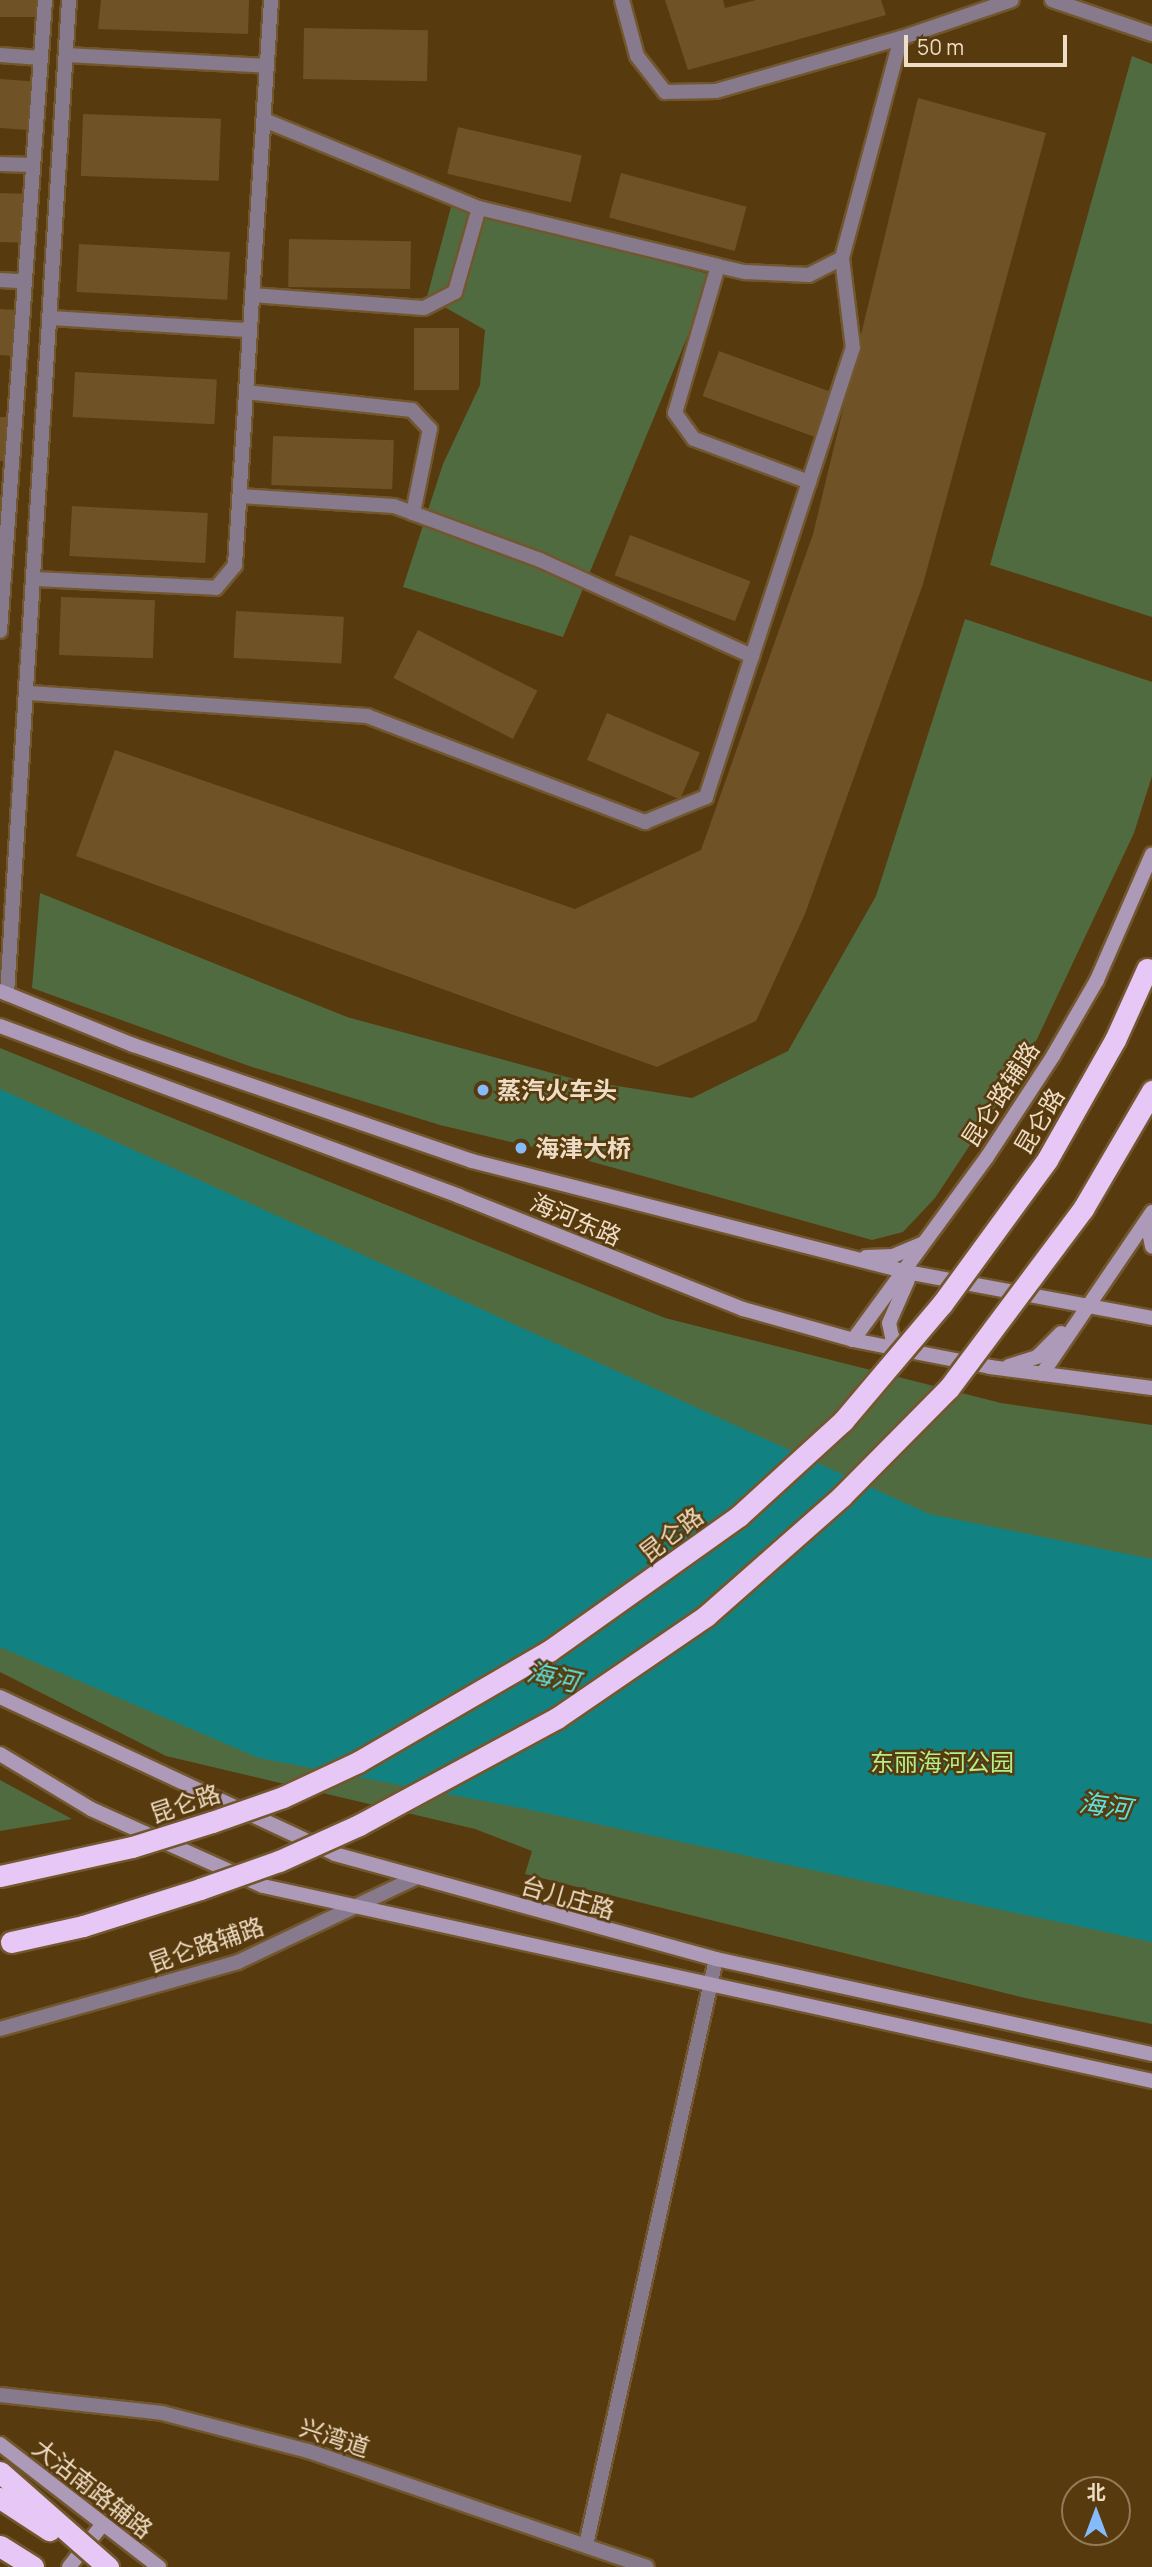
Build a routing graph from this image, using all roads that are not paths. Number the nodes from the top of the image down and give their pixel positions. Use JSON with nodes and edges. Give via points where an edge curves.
{"nodes":[{"id":1,"x":45,"y":0,"type":"edge"},
{"id":2,"x":69,"y":0,"type":"edge"},
{"id":3,"x":271,"y":0,"type":"edge"},
{"id":4,"x":622,"y":0,"type":"edge"},
{"id":5,"x":1012,"y":0,"type":"edge"},
{"id":6,"x":1052,"y":0,"type":"edge"},
{"id":7,"x":1152,"y":34,"type":"edge"},
{"id":8,"x":901,"y":38,"type":"junction"},
{"id":9,"x":0,"y":55,"type":"edge"},
{"id":10,"x":66,"y":55,"type":"junction"},
{"id":11,"x":41,"y":58,"type":"junction"},
{"id":12,"x":267,"y":66,"type":"junction"},
{"id":13,"x":264,"y":120,"type":"junction"},
{"id":14,"x":0,"y":164,"type":"edge"},
{"id":15,"x":32,"y":166,"type":"junction"},
{"id":16,"x":479,"y":208,"type":"junction"},
{"id":17,"x":842,"y":258,"type":"junction"},
{"id":18,"x":718,"y":266,"type":"junction"},
{"id":19,"x":0,"y":280,"type":"edge"},
{"id":20,"x":22,"y":281,"type":"junction"},
{"id":21,"x":252,"y":296,"type":"junction"},
{"id":22,"x":51,"y":318,"type":"junction"},
{"id":23,"x":250,"y":330,"type":"junction"},
{"id":24,"x":246,"y":392,"type":"junction"},
{"id":25,"x":7,"y":397,"type":"edge"},
{"id":26,"x":809,"y":482,"type":"junction"},
{"id":27,"x":240,"y":496,"type":"junction"},
{"id":28,"x":4,"y":498,"type":"edge"},
{"id":29,"x":413,"y":513,"type":"junction"},
{"id":30,"x":35,"y":579,"type":"junction"},
{"id":31,"x":0,"y":631,"type":"edge"},
{"id":32,"x":752,"y":656,"type":"junction"},
{"id":33,"x":29,"y":693,"type":"junction"},
{"id":34,"x":1152,"y":854,"type":"edge"},
{"id":35,"x":1150,"y":964,"type":"edge"},
{"id":36,"x":4,"y":992,"type":"edge"},
{"id":37,"x":0,"y":1026,"type":"edge"},
{"id":38,"x":1152,"y":1091,"type":"edge"},
{"id":39,"x":1150,"y":1216,"type":"edge"},
{"id":40,"x":929,"y":1239,"type":"junction"},
{"id":41,"x":1152,"y":1247,"type":"edge"},
{"id":42,"x":843,"y":1256,"type":"junction"},
{"id":43,"x":909,"y":1273,"type":"junction"},
{"id":44,"x":1086,"y":1308,"type":"junction"},
{"id":45,"x":1152,"y":1318,"type":"edge"},
{"id":46,"x":853,"y":1340,"type":"junction"},
{"id":47,"x":907,"y":1350,"type":"junction"},
{"id":48,"x":990,"y":1367,"type":"junction"},
{"id":49,"x":1042,"y":1374,"type":"junction"},
{"id":50,"x":1152,"y":1388,"type":"edge"},
{"id":51,"x":0,"y":1697,"type":"edge"},
{"id":52,"x":0,"y":1754,"type":"edge"},
{"id":53,"x":0,"y":1876,"type":"edge"},
{"id":54,"x":417,"y":1877,"type":"junction"},
{"id":55,"x":355,"y":1908,"type":"junction"},
{"id":56,"x":4,"y":1943,"type":"edge"},
{"id":57,"x":716,"y":1959,"type":"junction"},
{"id":58,"x":710,"y":1982,"type":"junction"},
{"id":59,"x":0,"y":2029,"type":"edge"},
{"id":60,"x":1152,"y":2053,"type":"edge"},
{"id":61,"x":1152,"y":2081,"type":"edge"},
{"id":62,"x":0,"y":2395,"type":"edge"},
{"id":63,"x":0,"y":2444,"type":"edge"},
{"id":64,"x":0,"y":2472,"type":"edge"},
{"id":65,"x":0,"y":2498,"type":"edge"},
{"id":66,"x":102,"y":2525,"type":"junction"},
{"id":67,"x":586,"y":2545,"type":"junction"},
{"id":68,"x":0,"y":2546,"type":"edge"},
{"id":69,"x":33,"y":2567,"type":"edge"},
{"id":70,"x":69,"y":2567,"type":"edge"},
{"id":71,"x":107,"y":2567,"type":"edge"},
{"id":72,"x":159,"y":2567,"type":"edge"},
{"id":73,"x":647,"y":2567,"type":"edge"}],
"edges":[{"from":1,"to":11,"type":"street"},
{"from":2,"to":10,"type":"street"},
{"from":3,"to":12,"type":"street"},
{"from":4,"to":8,"type":"street","via":[[637,56],[665,92],[716,91]]},
{"from":5,"to":8,"type":"street"},
{"from":6,"to":7,"type":"street"},
{"from":8,"to":17,"type":"street"},
{"from":9,"to":11,"type":"street"},
{"from":10,"to":12,"type":"street"},
{"from":10,"to":22,"type":"street"},
{"from":11,"to":15,"type":"street"},
{"from":12,"to":13,"type":"street"},
{"from":13,"to":16,"type":"street"},
{"from":13,"to":21,"type":"street"},
{"from":14,"to":15,"type":"street"},
{"from":15,"to":20,"type":"street"},
{"from":16,"to":18,"type":"street"},
{"from":16,"to":21,"type":"street","via":[[455,292],[424,308]]},
{"from":17,"to":18,"type":"street","via":[[809,275]]},
{"from":17,"to":26,"type":"street","via":[[853,348]]},
{"from":18,"to":26,"type":"street","via":[[675,413],[694,439]]},
{"from":19,"to":20,"type":"street"},
{"from":20,"to":25,"type":"street"},
{"from":21,"to":23,"type":"street"},
{"from":22,"to":23,"type":"street"},
{"from":22,"to":30,"type":"street"},
{"from":23,"to":24,"type":"street"},
{"from":24,"to":27,"type":"street"},
{"from":24,"to":29,"type":"street","via":[[412,410],[430,429]]},
{"from":25,"to":28,"type":"street"},
{"from":26,"to":32,"type":"street"},
{"from":27,"to":29,"type":"street","via":[[394,506]]},
{"from":27,"to":30,"type":"street","via":[[235,565],[216,588]]},
{"from":28,"to":31,"type":"street"},
{"from":29,"to":32,"type":"street","via":[[540,560]]},
{"from":30,"to":33,"type":"street"},
{"from":32,"to":33,"type":"street","via":[[706,797],[645,822],[368,716]]},
{"from":33,"to":36,"type":"street"},
{"from":34,"to":40,"type":"main road","name":"昆仑路辅路","via":[[1097,980],[1017,1112]]},
{"from":35,"to":53,"type":"highway","name":"昆仑路","bridge":true,"via":[[1081,1103],[1047,1160],[974,1261],[843,1421],[739,1516],[548,1651],[358,1762],[283,1797],[212,1822],[132,1847]]},
{"from":36,"to":42,"type":"main road","name":"海河东路","via":[[133,1045],[472,1161]]},
{"from":37,"to":46,"type":"main road","name":"海河东路","via":[[407,1176],[743,1309]]},
{"from":38,"to":56,"type":"highway","bridge":true,"via":[[1083,1209],[949,1388],[842,1496],[706,1616],[557,1718],[359,1825],[279,1861],[200,1889],[83,1926]]},
{"from":39,"to":41,"type":"main road"},
{"from":39,"to":44,"type":"main road"},
{"from":40,"to":42,"type":"main road","via":[[893,1256]]},
{"from":40,"to":43,"type":"main road","name":"昆仑路辅路"},
{"from":42,"to":43,"type":"main road","name":"海河东路"},
{"from":43,"to":44,"type":"main road","name":"海河东路"},
{"from":43,"to":46,"type":"main road"},
{"from":43,"to":47,"type":"main road","via":[[889,1323],[892,1338]]},
{"from":44,"to":45,"type":"main road","name":"海河东路"},
{"from":44,"to":48,"type":"main road","via":[[1037,1357]]},
{"from":44,"to":49,"type":"main road"},
{"from":46,"to":47,"type":"main road","name":"海河东路"},
{"from":47,"to":48,"type":"main road","name":"海河东路"},
{"from":48,"to":49,"type":"main road","name":"海河东路"},
{"from":49,"to":50,"type":"main road","name":"海河东路"},
{"from":51,"to":54,"type":"main road","name":"台儿庄路","via":[[178,1777],[277,1829],[335,1854]]},
{"from":52,"to":55,"type":"main road","name":"台儿庄路","via":[[91,1809],[207,1864],[263,1886]]},
{"from":54,"to":55,"type":"street","name":"昆仑路辅路"},
{"from":54,"to":57,"type":"main road","name":"台儿庄路"},
{"from":55,"to":58,"type":"main road","name":"台儿庄路"},
{"from":55,"to":59,"type":"street","name":"昆仑路辅路","via":[[238,1962]]},
{"from":57,"to":58,"type":"street"},
{"from":57,"to":60,"type":"main road","name":"台儿庄路"},
{"from":58,"to":61,"type":"main road","name":"台儿庄路"},
{"from":58,"to":67,"type":"street"},
{"from":62,"to":67,"type":"street","name":"兴湾道","via":[[175,2417],[308,2451]]},
{"from":63,"to":66,"type":"main road","name":"大沽南路辅路"},
{"from":64,"to":71,"type":"highway","bridge":true},
{"from":65,"to":71,"type":"highway","bridge":true},
{"from":66,"to":70,"type":"main road"},
{"from":66,"to":72,"type":"main road","name":"大沽南路辅路"},
{"from":67,"to":73,"type":"street","name":"兴湾道"},
{"from":68,"to":69,"type":"highway"}]}
